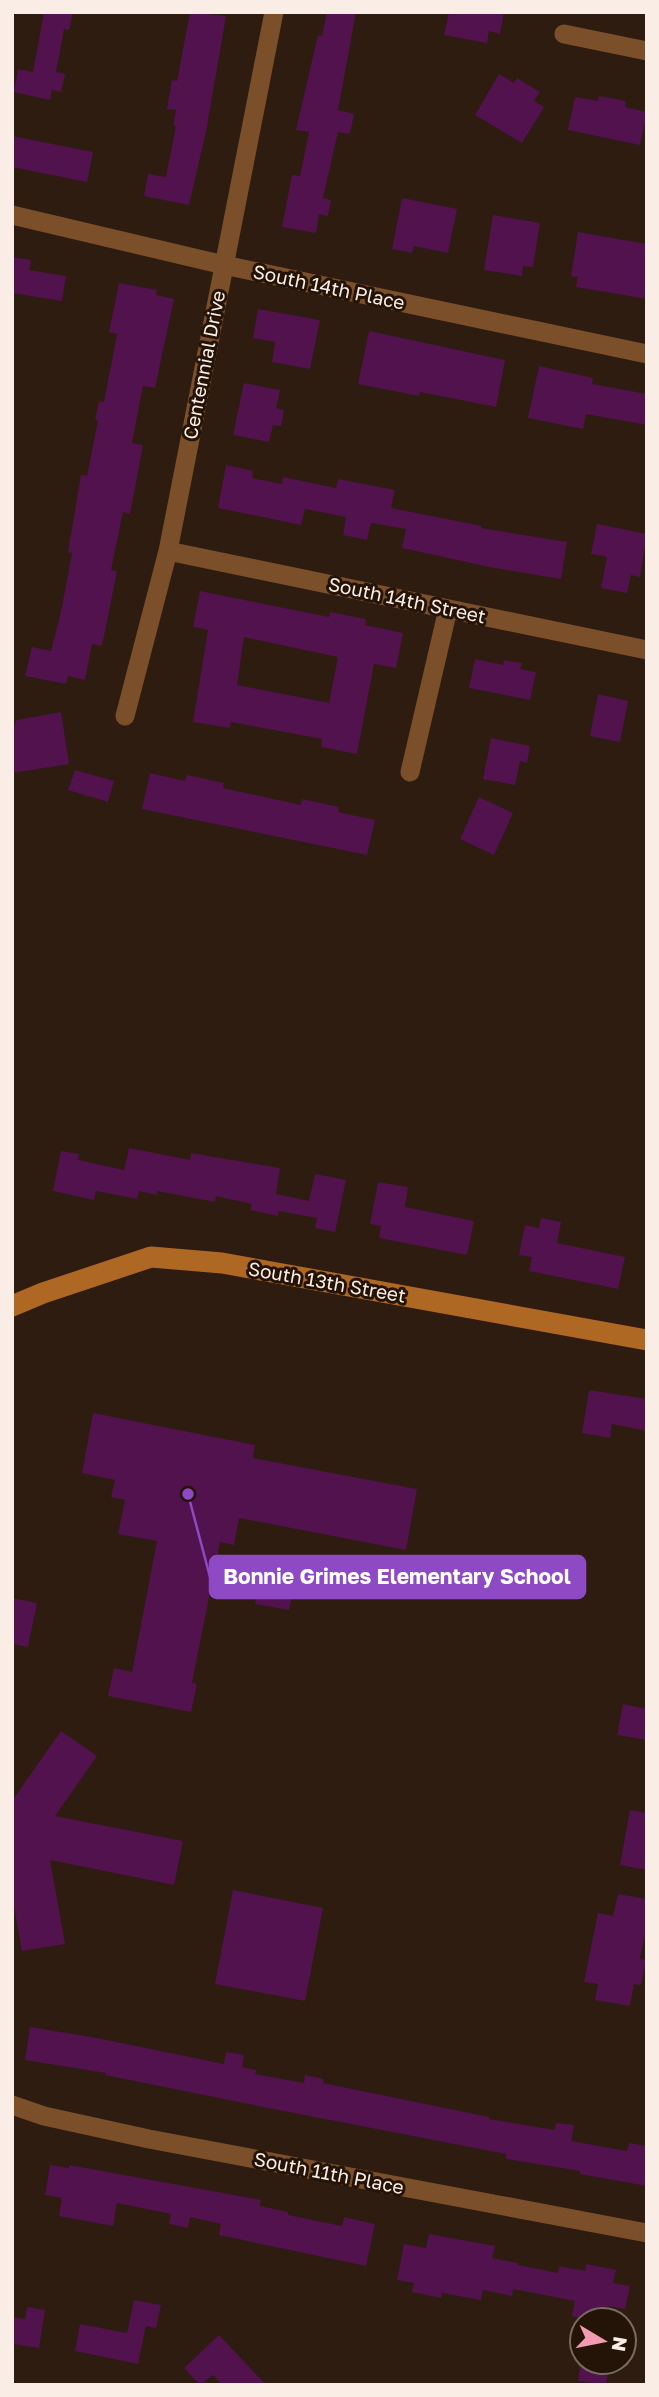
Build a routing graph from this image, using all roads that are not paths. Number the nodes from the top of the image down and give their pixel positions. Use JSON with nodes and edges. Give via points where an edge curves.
{"nodes":[{"id":1,"x":275,"y":12,"type":"edge"},
{"id":2,"x":564,"y":34,"type":"dead end"},
{"id":3,"x":647,"y":51,"type":"edge"},
{"id":4,"x":12,"y":215,"type":"edge"},
{"id":5,"x":224,"y":265,"type":"junction"},
{"id":6,"x":647,"y":354,"type":"edge"},
{"id":7,"x":168,"y":551,"type":"junction"},
{"id":8,"x":448,"y":609,"type":"junction"},
{"id":9,"x":647,"y":650,"type":"edge"},
{"id":10,"x":125,"y":716,"type":"dead end"},
{"id":11,"x":410,"y":772,"type":"dead end"},
{"id":12,"x":12,"y":1306,"type":"edge"},
{"id":13,"x":647,"y":1340,"type":"edge"},
{"id":14,"x":12,"y":2105,"type":"edge"},
{"id":15,"x":647,"y":2233,"type":"edge"}],
"edges":[{"from":1,"to":5,"type":"street","name":"Centennial Drive"},
{"from":2,"to":3,"type":"street"},
{"from":4,"to":5,"type":"street","name":"South 14th Place"},
{"from":5,"to":6,"type":"street","name":"South 14th Place"},
{"from":5,"to":7,"type":"street","name":"Centennial Drive"},
{"from":7,"to":8,"type":"street","name":"South 14th Street"},
{"from":7,"to":10,"type":"street","name":"Centennial Drive"},
{"from":8,"to":9,"type":"street","name":"South 14th Street"},
{"from":8,"to":11,"type":"street"},
{"from":12,"to":13,"type":"street","name":"South 13th Street","via":[[151,1256],[222,1263]]},
{"from":14,"to":15,"type":"street","name":"South 11th Place","via":[[149,2139]]}]}
